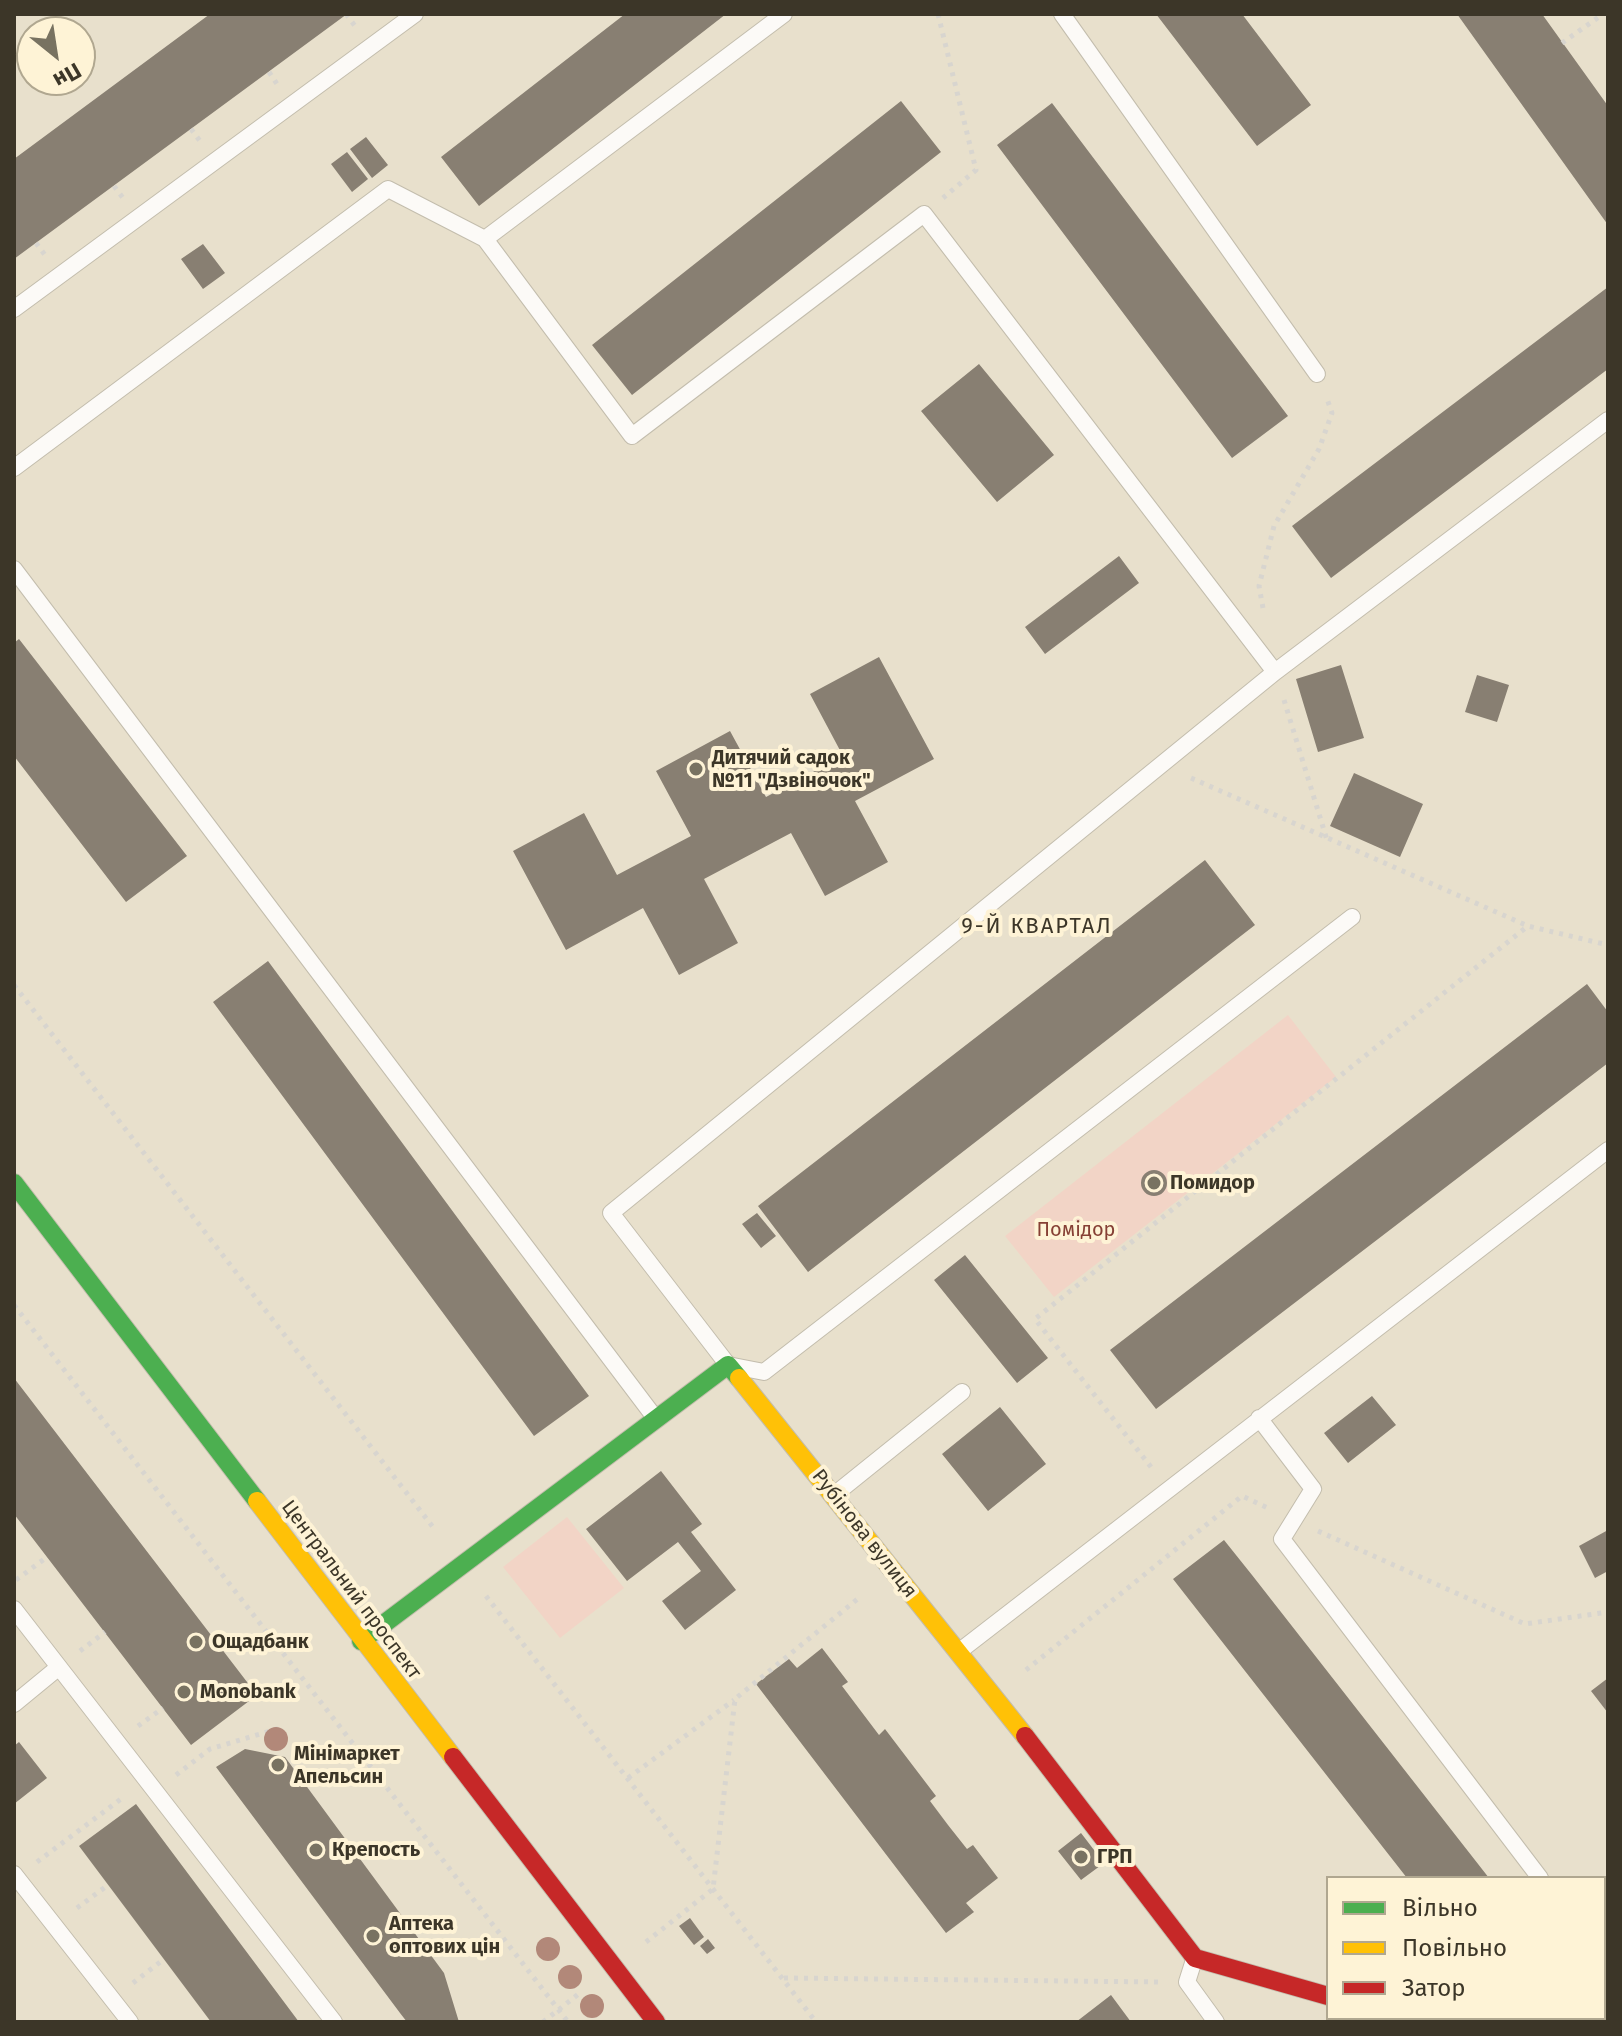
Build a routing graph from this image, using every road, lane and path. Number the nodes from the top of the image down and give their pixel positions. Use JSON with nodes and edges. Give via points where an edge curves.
{"nodes":[{"id":1,"x":415,"y":14,"type":"edge"},
{"id":2,"x":784,"y":14,"type":"edge"},
{"id":3,"x":938,"y":14,"type":"edge"},
{"id":4,"x":1062,"y":14,"type":"edge"},
{"id":5,"x":1603,"y":14,"type":"edge"},
{"id":6,"x":1562,"y":43,"type":"dead end"},
{"id":7,"x":924,"y":214,"type":"junction"},
{"id":8,"x":485,"y":239,"type":"junction"},
{"id":9,"x":14,"y":309,"type":"edge"},
{"id":10,"x":1317,"y":374,"type":"joint"},
{"id":11,"x":1608,"y":420,"type":"edge"},
{"id":12,"x":14,"y":468,"type":"edge"},
{"id":13,"x":14,"y":569,"type":"edge"},
{"id":14,"x":1264,"y":615,"type":"dead end"},
{"id":15,"x":1275,"y":672,"type":"junction"},
{"id":16,"x":1161,"y":764,"type":"junction"},
{"id":17,"x":1327,"y":840,"type":"junction"},
{"id":18,"x":1352,"y":917,"type":"dead end"},
{"id":19,"x":1528,"y":926,"type":"junction"},
{"id":20,"x":1608,"y":945,"type":"edge"},
{"id":21,"x":14,"y":985,"type":"edge"},
{"id":22,"x":1608,"y":1150,"type":"edge"},
{"id":23,"x":14,"y":1183,"type":"edge"},
{"id":24,"x":14,"y":1305,"type":"edge"},
{"id":25,"x":728,"y":1365,"type":"junction"},
{"id":26,"x":962,"y":1392,"type":"dead end"},
{"id":27,"x":1259,"y":1418,"type":"junction"},
{"id":28,"x":657,"y":1420,"type":"junction"},
{"id":29,"x":1168,"y":1489,"type":"junction"},
{"id":30,"x":834,"y":1495,"type":"junction"},
{"id":31,"x":47,"y":1557,"type":"dead end"},
{"id":32,"x":463,"y":1566,"type":"junction"},
{"id":33,"x":892,"y":1572,"type":"junction"},
{"id":34,"x":14,"y":1582,"type":"edge"},
{"id":35,"x":14,"y":1609,"type":"edge"},
{"id":36,"x":361,"y":1641,"type":"junction"},
{"id":37,"x":960,"y":1651,"type":"junction"},
{"id":38,"x":59,"y":1667,"type":"junction"},
{"id":39,"x":735,"y":1699,"type":"junction"},
{"id":40,"x":14,"y":1704,"type":"edge"},
{"id":41,"x":628,"y":1778,"type":"junction"},
{"id":42,"x":14,"y":1874,"type":"edge"},
{"id":43,"x":1538,"y":1876,"type":"edge"},
{"id":44,"x":108,"y":1885,"type":"dead end"},
{"id":45,"x":713,"y":1889,"type":"junction"},
{"id":46,"x":54,"y":1925,"type":"junction"},
{"id":47,"x":1195,"y":1958,"type":"junction"},
{"id":48,"x":164,"y":1959,"type":"dead end"},
{"id":49,"x":614,"y":1966,"type":"junction"},
{"id":50,"x":783,"y":1978,"type":"junction"},
{"id":51,"x":1187,"y":1982,"type":"junction"},
{"id":52,"x":1326,"y":1995,"type":"edge"},
{"id":53,"x":112,"y":1999,"type":"junction"},
{"id":54,"x":559,"y":2009,"type":"junction"},
{"id":55,"x":643,"y":2017,"type":"edge"},
{"id":56,"x":130,"y":2022,"type":"edge"},
{"id":57,"x":334,"y":2022,"type":"edge"},
{"id":58,"x":543,"y":2022,"type":"edge"},
{"id":59,"x":568,"y":2022,"type":"edge"},
{"id":60,"x":816,"y":2022,"type":"edge"},
{"id":61,"x":1216,"y":2022,"type":"edge"}],
"edges":[{"from":1,"to":9,"type":"lane"},
{"from":2,"to":8,"type":"lane"},
{"from":3,"to":7,"type":"path","via":[[976,170]]},
{"from":4,"to":10,"type":"lane"},
{"from":5,"to":6,"type":"path"},
{"from":7,"to":8,"type":"lane","via":[[632,436]]},
{"from":7,"to":15,"type":"lane"},
{"from":8,"to":12,"type":"lane","via":[[388,189]]},
{"from":10,"to":14,"type":"path","via":[[1332,413],[1319,449],[1274,526],[1259,586]]},
{"from":11,"to":15,"type":"lane"},
{"from":13,"to":28,"type":"lane"},
{"from":15,"to":16,"type":"lane"},
{"from":15,"to":17,"type":"path"},
{"from":16,"to":17,"type":"path"},
{"from":16,"to":25,"type":"lane","via":[[611,1213]]},
{"from":17,"to":19,"type":"path"},
{"from":18,"to":25,"type":"lane","via":[[764,1372]]},
{"from":19,"to":20,"type":"path"},
{"from":19,"to":29,"type":"path","via":[[1035,1319]]},
{"from":21,"to":32,"type":"path"},
{"from":22,"to":27,"type":"lane"},
{"from":23,"to":36,"type":"street","name":"Центральний проспект"},
{"from":24,"to":54,"type":"path"},
{"from":25,"to":28,"type":"street"},
{"from":25,"to":30,"type":"street","name":"Рубінова вулиця"},
{"from":26,"to":30,"type":"lane"},
{"from":27,"to":29,"type":"lane"},
{"from":27,"to":43,"type":"lane","via":[[1313,1489],[1282,1539]]},
{"from":28,"to":32,"type":"street"},
{"from":29,"to":37,"type":"lane"},
{"from":30,"to":33,"type":"street","name":"Рубінова вулиця"},
{"from":31,"to":34,"type":"path"},
{"from":32,"to":36,"type":"street"},
{"from":32,"to":41,"type":"path"},
{"from":33,"to":37,"type":"street","name":"Рубінова вулиця"},
{"from":33,"to":39,"type":"path"},
{"from":35,"to":38,"type":"lane"},
{"from":36,"to":49,"type":"street","name":"Центральний проспект"},
{"from":37,"to":47,"type":"street","name":"Рубінова вулиця"},
{"from":38,"to":40,"type":"lane"},
{"from":38,"to":57,"type":"lane"},
{"from":39,"to":41,"type":"path"},
{"from":39,"to":45,"type":"path"},
{"from":41,"to":45,"type":"path"},
{"from":42,"to":46,"type":"lane"},
{"from":44,"to":46,"type":"path"},
{"from":45,"to":49,"type":"path"},
{"from":45,"to":50,"type":"path"},
{"from":46,"to":53,"type":"lane"},
{"from":47,"to":51,"type":"lane"},
{"from":47,"to":52,"type":"street"},
{"from":48,"to":53,"type":"path"},
{"from":49,"to":54,"type":"path"},
{"from":49,"to":55,"type":"street","name":"Центральний проспект"},
{"from":50,"to":51,"type":"path"},
{"from":50,"to":60,"type":"path"},
{"from":51,"to":61,"type":"lane"},
{"from":53,"to":56,"type":"lane"},
{"from":54,"to":58,"type":"path"},
{"from":54,"to":59,"type":"path"}]}
